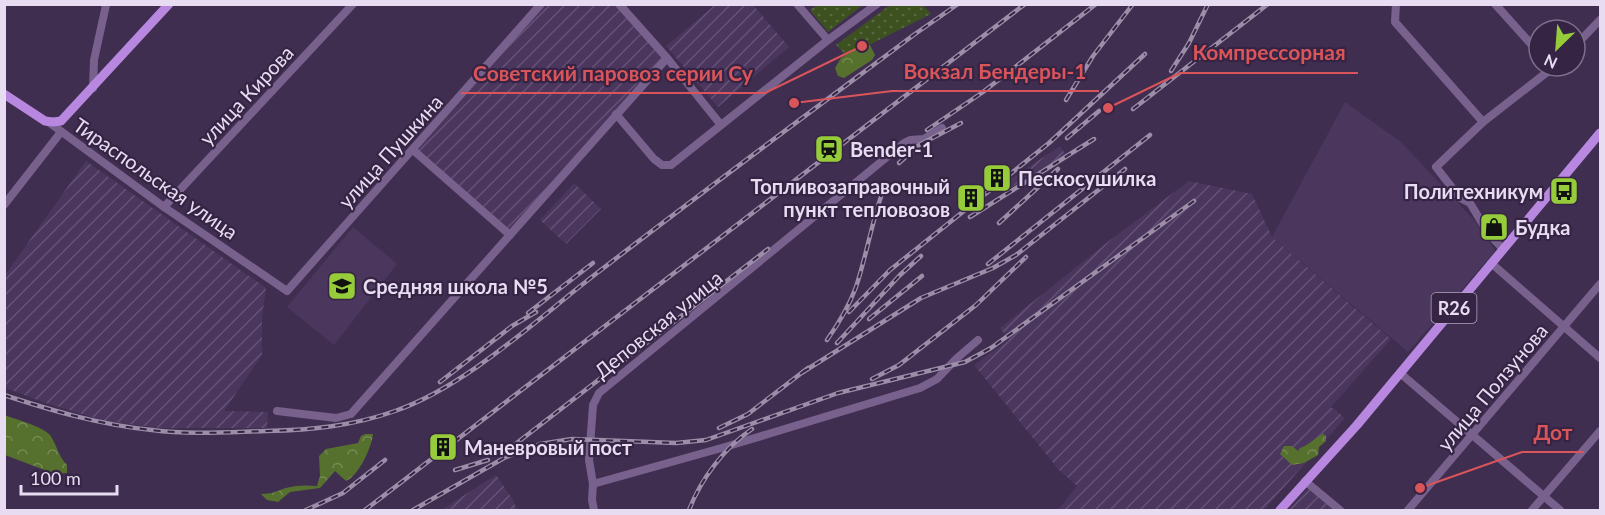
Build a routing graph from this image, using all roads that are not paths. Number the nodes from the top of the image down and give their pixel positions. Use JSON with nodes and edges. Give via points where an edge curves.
{"nodes":[{"id":1,"x":170,"y":4,"type":"edge"},
{"id":2,"x":353,"y":4,"type":"edge"},
{"id":3,"x":541,"y":4,"type":"edge"},
{"id":4,"x":619,"y":4,"type":"edge"},
{"id":5,"x":797,"y":4,"type":"edge"},
{"id":6,"x":877,"y":4,"type":"edge"},
{"id":7,"x":1396,"y":4,"type":"edge"},
{"id":8,"x":1495,"y":4,"type":"edge"},
{"id":9,"x":106,"y":5,"type":"edge"},
{"id":10,"x":1600,"y":20,"type":"edge"},
{"id":11,"x":1587,"y":34,"type":"edge"},
{"id":12,"x":828,"y":40,"type":"junction"},
{"id":13,"x":1527,"y":40,"type":"edge"},
{"id":14,"x":667,"y":58,"type":"junction"},
{"id":15,"x":1539,"y":78,"type":"edge"},
{"id":16,"x":93,"y":88,"type":"junction"},
{"id":17,"x":4,"y":94,"type":"edge"},
{"id":18,"x":616,"y":114,"type":"junction"},
{"id":19,"x":45,"y":121,"type":"junction"},
{"id":20,"x":1483,"y":122,"type":"junction"},
{"id":21,"x":722,"y":125,"type":"junction"},
{"id":22,"x":942,"y":128,"type":"dead end"},
{"id":23,"x":61,"y":132,"type":"junction"},
{"id":24,"x":1600,"y":133,"type":"edge"},
{"id":25,"x":413,"y":150,"type":"junction"},
{"id":26,"x":4,"y":205,"type":"edge"},
{"id":27,"x":164,"y":207,"type":"junction"},
{"id":28,"x":510,"y":235,"type":"junction"},
{"id":29,"x":1503,"y":249,"type":"junction"},
{"id":30,"x":1491,"y":263,"type":"junction"},
{"id":31,"x":1600,"y":284,"type":"edge"},
{"id":32,"x":287,"y":291,"type":"joint"},
{"id":33,"x":1564,"y":327,"type":"junction"},
{"id":34,"x":978,"y":340,"type":"dead end"},
{"id":35,"x":1600,"y":358,"type":"edge"},
{"id":36,"x":1400,"y":373,"type":"junction"},
{"id":37,"x":276,"y":411,"type":"dead end"},
{"id":38,"x":1600,"y":431,"type":"edge"},
{"id":39,"x":1472,"y":435,"type":"junction"},
{"id":40,"x":1305,"y":481,"type":"junction"},
{"id":41,"x":593,"y":484,"type":"junction"},
{"id":42,"x":1544,"y":496,"type":"junction"},
{"id":43,"x":594,"y":510,"type":"edge"},
{"id":44,"x":1280,"y":510,"type":"edge"},
{"id":45,"x":1340,"y":510,"type":"edge"},
{"id":46,"x":1408,"y":510,"type":"edge"},
{"id":47,"x":1532,"y":510,"type":"edge"},
{"id":48,"x":1560,"y":510,"type":"edge"}],
"edges":[{"from":1,"to":16,"type":"main road"},
{"from":2,"to":27,"type":"street","name":"улица Кирова"},
{"from":3,"to":25,"type":"street","name":"улица Пушкина"},
{"from":4,"to":14,"type":"street"},
{"from":5,"to":12,"type":"street"},
{"from":6,"to":12,"type":"street"},
{"from":7,"to":20,"type":"street","via":[[1395,22]]},
{"from":8,"to":13,"type":"street"},
{"from":9,"to":16,"type":"street","via":[[94,60]]},
{"from":10,"to":11,"type":"street"},
{"from":12,"to":21,"type":"street"},
{"from":14,"to":18,"type":"street"},
{"from":14,"to":21,"type":"street"},
{"from":15,"to":20,"type":"street"},
{"from":16,"to":19,"type":"main road","via":[[61,121]]},
{"from":17,"to":19,"type":"main road","name":"Тираспольская улица"},
{"from":18,"to":21,"type":"street","via":[[654,159],[667,166]]},
{"from":18,"to":28,"type":"street"},
{"from":19,"to":23,"type":"street","name":"Тираспольская улица"},
{"from":20,"to":29,"type":"street","via":[[1436,167],[1460,198],[1470,203]]},
{"from":22,"to":41,"type":"street","name":"Деповская улица","via":[[924,139],[904,143],[599,393],[592,405],[589,460]]},
{"from":23,"to":26,"type":"street"},
{"from":23,"to":27,"type":"street","name":"Тираспольская улица"},
{"from":24,"to":29,"type":"main road","number":"R26"},
{"from":25,"to":28,"type":"street"},
{"from":25,"to":32,"type":"street","name":"улица Пушкина"},
{"from":27,"to":32,"type":"street","name":"Тираспольская улица"},
{"from":28,"to":37,"type":"street","via":[[351,414],[336,418]]},
{"from":29,"to":30,"type":"main road","number":"R26"},
{"from":30,"to":33,"type":"street"},
{"from":30,"to":36,"type":"main road","number":"R26"},
{"from":31,"to":33,"type":"street","name":"улица Ползунова"},
{"from":33,"to":35,"type":"street"},
{"from":33,"to":39,"type":"street","name":"улица Ползунова"},
{"from":34,"to":41,"type":"street","via":[[933,382],[920,388]]},
{"from":36,"to":39,"type":"street"},
{"from":36,"to":40,"type":"main road","number":"R26"},
{"from":38,"to":42,"type":"street"},
{"from":39,"to":42,"type":"street"},
{"from":39,"to":46,"type":"street","name":"улица Ползунова"},
{"from":40,"to":44,"type":"main road","number":"R26"},
{"from":40,"to":45,"type":"street"},
{"from":41,"to":43,"type":"street","name":"Деповская улица"},
{"from":42,"to":47,"type":"street"},
{"from":42,"to":48,"type":"street"}]}
